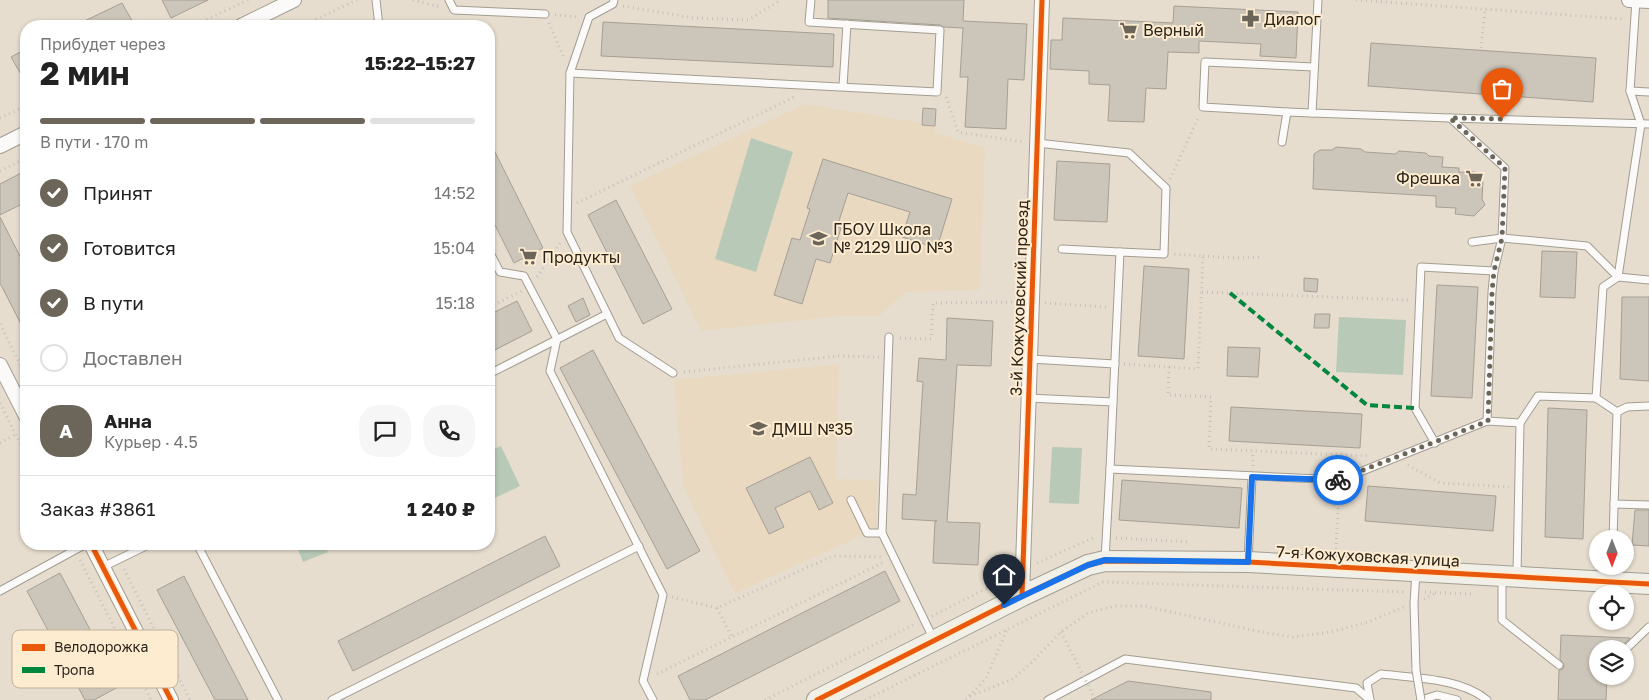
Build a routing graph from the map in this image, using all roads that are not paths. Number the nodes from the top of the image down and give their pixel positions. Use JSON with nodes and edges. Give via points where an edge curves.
{"nodes":[{"id":1,"x":294,"y":0,"type":"edge"},
{"id":2,"x":376,"y":0,"type":"edge"},
{"id":3,"x":449,"y":0,"type":"edge"},
{"id":4,"x":811,"y":0,"type":"edge"},
{"id":5,"x":1042,"y":0,"type":"edge"},
{"id":6,"x":1318,"y":0,"type":"edge"},
{"id":7,"x":1629,"y":0,"type":"edge"},
{"id":8,"x":1636,"y":0,"type":"edge"},
{"id":9,"x":1649,"y":1,"type":"edge"},
{"id":10,"x":614,"y":2,"type":"edge"},
{"id":11,"x":545,"y":14,"type":"road end"},
{"id":12,"x":253,"y":20,"type":"edge"},
{"id":13,"x":378,"y":20,"type":"edge"},
{"id":14,"x":847,"y":24,"type":"junction"},
{"id":15,"x":1314,"y":67,"type":"junction"},
{"id":16,"x":570,"y":73,"type":"junction"},
{"id":17,"x":843,"y":86,"type":"junction"},
{"id":18,"x":1630,"y":91,"type":"junction"},
{"id":19,"x":1649,"y":92,"type":"edge"},
{"id":20,"x":1287,"y":112,"type":"junction"},
{"id":21,"x":1312,"y":112,"type":"junction"},
{"id":22,"x":1450,"y":118,"type":"junction"},
{"id":23,"x":1640,"y":124,"type":"junction"},
{"id":24,"x":1649,"y":124,"type":"edge"},
{"id":25,"x":20,"y":136,"type":"edge"},
{"id":26,"x":1282,"y":142,"type":"dead end"},
{"id":27,"x":1037,"y":143,"type":"junction"},
{"id":28,"x":0,"y":146,"type":"edge"},
{"id":29,"x":1502,"y":238,"type":"junction"},
{"id":30,"x":1472,"y":242,"type":"dead end"},
{"id":31,"x":1062,"y":248,"type":"dead end"},
{"id":32,"x":1120,"y":252,"type":"junction"},
{"id":33,"x":495,"y":262,"type":"edge"},
{"id":34,"x":1494,"y":271,"type":"junction"},
{"id":35,"x":1618,"y":277,"type":"junction"},
{"id":36,"x":1649,"y":280,"type":"edge"},
{"id":37,"x":607,"y":314,"type":"junction"},
{"id":38,"x":889,"y":337,"type":"road end"},
{"id":39,"x":556,"y":339,"type":"junction"},
{"id":40,"x":1030,"y":359,"type":"junction"},
{"id":41,"x":1115,"y":364,"type":"junction"},
{"id":42,"x":495,"y":371,"type":"edge"},
{"id":43,"x":673,"y":373,"type":"road end"},
{"id":44,"x":2,"y":375,"type":"edge"},
{"id":45,"x":1028,"y":398,"type":"junction"},
{"id":46,"x":1596,"y":398,"type":"junction"},
{"id":47,"x":1113,"y":402,"type":"junction"},
{"id":48,"x":20,"y":406,"type":"edge"},
{"id":49,"x":1649,"y":406,"type":"edge"},
{"id":50,"x":1616,"y":412,"type":"junction"},
{"id":51,"x":1488,"y":421,"type":"junction"},
{"id":52,"x":1520,"y":423,"type":"junction"},
{"id":53,"x":1435,"y":443,"type":"junction"},
{"id":54,"x":1110,"y":469,"type":"junction"},
{"id":55,"x":1252,"y":477,"type":"junction"},
{"id":56,"x":851,"y":500,"type":"dead end"},
{"id":57,"x":1614,"y":504,"type":"junction"},
{"id":58,"x":1649,"y":505,"type":"edge"},
{"id":59,"x":1613,"y":530,"type":"edge"},
{"id":60,"x":882,"y":534,"type":"junction"},
{"id":61,"x":639,"y":546,"type":"junction"},
{"id":62,"x":75,"y":550,"type":"edge"},
{"id":63,"x":94,"y":550,"type":"edge"},
{"id":64,"x":138,"y":550,"type":"edge"},
{"id":65,"x":200,"y":550,"type":"edge"},
{"id":66,"x":1105,"y":560,"type":"junction"},
{"id":67,"x":1248,"y":562,"type":"junction"},
{"id":68,"x":103,"y":567,"type":"junction"},
{"id":69,"x":1416,"y":571,"type":"junction"},
{"id":70,"x":1589,"y":575,"type":"edge"},
{"id":71,"x":1616,"y":575,"type":"edge"},
{"id":72,"x":1509,"y":577,"type":"junction"},
{"id":73,"x":1649,"y":584,"type":"edge"},
{"id":74,"x":0,"y":591,"type":"edge"},
{"id":75,"x":1022,"y":596,"type":"junction"},
{"id":76,"x":1649,"y":627,"type":"edge"},
{"id":77,"x":135,"y":630,"type":"edge"},
{"id":78,"x":934,"y":640,"type":"junction"},
{"id":79,"x":1634,"y":641,"type":"edge"},
{"id":80,"x":1559,"y":665,"type":"dead end"},
{"id":81,"x":165,"y":688,"type":"edge"},
{"id":82,"x":171,"y":700,"type":"edge"},
{"id":83,"x":278,"y":700,"type":"edge"},
{"id":84,"x":332,"y":700,"type":"edge"},
{"id":85,"x":653,"y":700,"type":"edge"},
{"id":86,"x":817,"y":700,"type":"edge"},
{"id":87,"x":1048,"y":700,"type":"edge"},
{"id":88,"x":1370,"y":700,"type":"edge"},
{"id":89,"x":1421,"y":700,"type":"edge"},
{"id":90,"x":1457,"y":700,"type":"edge"},
{"id":91,"x":1487,"y":700,"type":"edge"}],
"edges":[{"from":1,"to":12,"type":"street"},
{"from":2,"to":13,"type":"lane"},
{"from":3,"to":11,"type":"lane","via":[[454,10]]},
{"from":4,"to":14,"type":"lane","via":[[809,22]]},
{"from":5,"to":27,"type":"street","name":"3-й Кожуховский проезд"},
{"from":6,"to":15,"type":"lane"},
{"from":7,"to":8,"type":"street"},
{"from":8,"to":9,"type":"street"},
{"from":8,"to":18,"type":"lane"},
{"from":10,"to":16,"type":"lane","via":[[589,17]]},
{"from":14,"to":17,"type":"lane"},
{"from":14,"to":17,"type":"lane","via":[[940,30],[937,92]]},
{"from":15,"to":20,"type":"lane","via":[[1205,62],[1203,107]]},
{"from":15,"to":21,"type":"lane"},
{"from":16,"to":17,"type":"lane"},
{"from":16,"to":37,"type":"lane","via":[[567,232]]},
{"from":18,"to":19,"type":"lane"},
{"from":18,"to":23,"type":"lane"},
{"from":20,"to":21,"type":"lane"},
{"from":20,"to":26,"type":"lane"},
{"from":21,"to":22,"type":"lane"},
{"from":22,"to":23,"type":"lane"},
{"from":22,"to":29,"type":"lane","via":[[1505,168]]},
{"from":23,"to":24,"type":"lane"},
{"from":23,"to":35,"type":"lane"},
{"from":25,"to":28,"type":"street"},
{"from":27,"to":32,"type":"lane","via":[[1129,154],[1166,188],[1164,254]]},
{"from":27,"to":40,"type":"street","name":"3-й Кожуховский проезд"},
{"from":29,"to":30,"type":"lane"},
{"from":29,"to":34,"type":"lane"},
{"from":29,"to":35,"type":"lane","via":[[1587,246]]},
{"from":31,"to":32,"type":"lane"},
{"from":32,"to":41,"type":"lane"},
{"from":33,"to":39,"type":"lane","via":[[500,272],[524,276]]},
{"from":34,"to":51,"type":"lane"},
{"from":34,"to":53,"type":"lane","via":[[1421,268],[1415,408]]},
{"from":35,"to":36,"type":"lane"},
{"from":35,"to":46,"type":"lane","via":[[1603,287]]},
{"from":37,"to":39,"type":"lane"},
{"from":37,"to":43,"type":"lane","via":[[619,338]]},
{"from":38,"to":60,"type":"lane"},
{"from":39,"to":42,"type":"lane"},
{"from":39,"to":61,"type":"lane","via":[[550,372]]},
{"from":40,"to":41,"type":"lane"},
{"from":40,"to":45,"type":"street","name":"3-й Кожуховский проезд"},
{"from":41,"to":47,"type":"lane"},
{"from":44,"to":48,"type":"street"},
{"from":45,"to":47,"type":"lane"},
{"from":45,"to":75,"type":"street","name":"3-й Кожуховский проезд"},
{"from":46,"to":50,"type":"lane"},
{"from":46,"to":52,"type":"lane","via":[[1538,396]]},
{"from":47,"to":54,"type":"lane"},
{"from":49,"to":50,"type":"lane","via":[[1627,407]]},
{"from":50,"to":57,"type":"lane"},
{"from":51,"to":52,"type":"lane"},
{"from":51,"to":53,"type":"lane"},
{"from":52,"to":72,"type":"lane","via":[[1519,487]]},
{"from":53,"to":55,"type":"lane","via":[[1340,480]]},
{"from":54,"to":55,"type":"lane"},
{"from":54,"to":66,"type":"lane"},
{"from":55,"to":67,"type":"lane"},
{"from":56,"to":60,"type":"lane","via":[[867,533]]},
{"from":57,"to":58,"type":"lane"},
{"from":57,"to":59,"type":"lane"},
{"from":60,"to":78,"type":"lane"},
{"from":61,"to":84,"type":"lane"},
{"from":61,"to":85,"type":"lane","via":[[663,595],[643,681]]},
{"from":62,"to":74,"type":"lane"},
{"from":63,"to":68,"type":"street"},
{"from":64,"to":68,"type":"lane"},
{"from":65,"to":83,"type":"lane"},
{"from":66,"to":67,"type":"street","name":"7-я Кожуховская улица"},
{"from":66,"to":75,"type":"street","name":"7-я Кожуховская улица"},
{"from":67,"to":69,"type":"street","name":"7-я Кожуховская улица"},
{"from":68,"to":77,"type":"street"},
{"from":69,"to":72,"type":"street","name":"7-я Кожуховская улица"},
{"from":69,"to":89,"type":"lane","bridge":true,"via":[[1416,670]]},
{"from":70,"to":72,"type":"street","name":"7-я Кожуховская улица"},
{"from":71,"to":73,"type":"street","name":"7-я Кожуховская улица"},
{"from":72,"to":80,"type":"lane","via":[[1502,620]]},
{"from":75,"to":78,"type":"street","name":"7-я Кожуховская улица"},
{"from":76,"to":79,"type":"lane"},
{"from":78,"to":86,"type":"street","name":"7-я Кожуховская улица"},
{"from":81,"to":82,"type":"street"},
{"from":87,"to":88,"type":"lane","via":[[1125,659],[1356,688]]},
{"from":88,"to":91,"type":"lane","via":[[1367,683],[1381,674],[1455,684]]},
{"from":89,"to":90,"type":"lane","via":[[1436,695]]}]}
